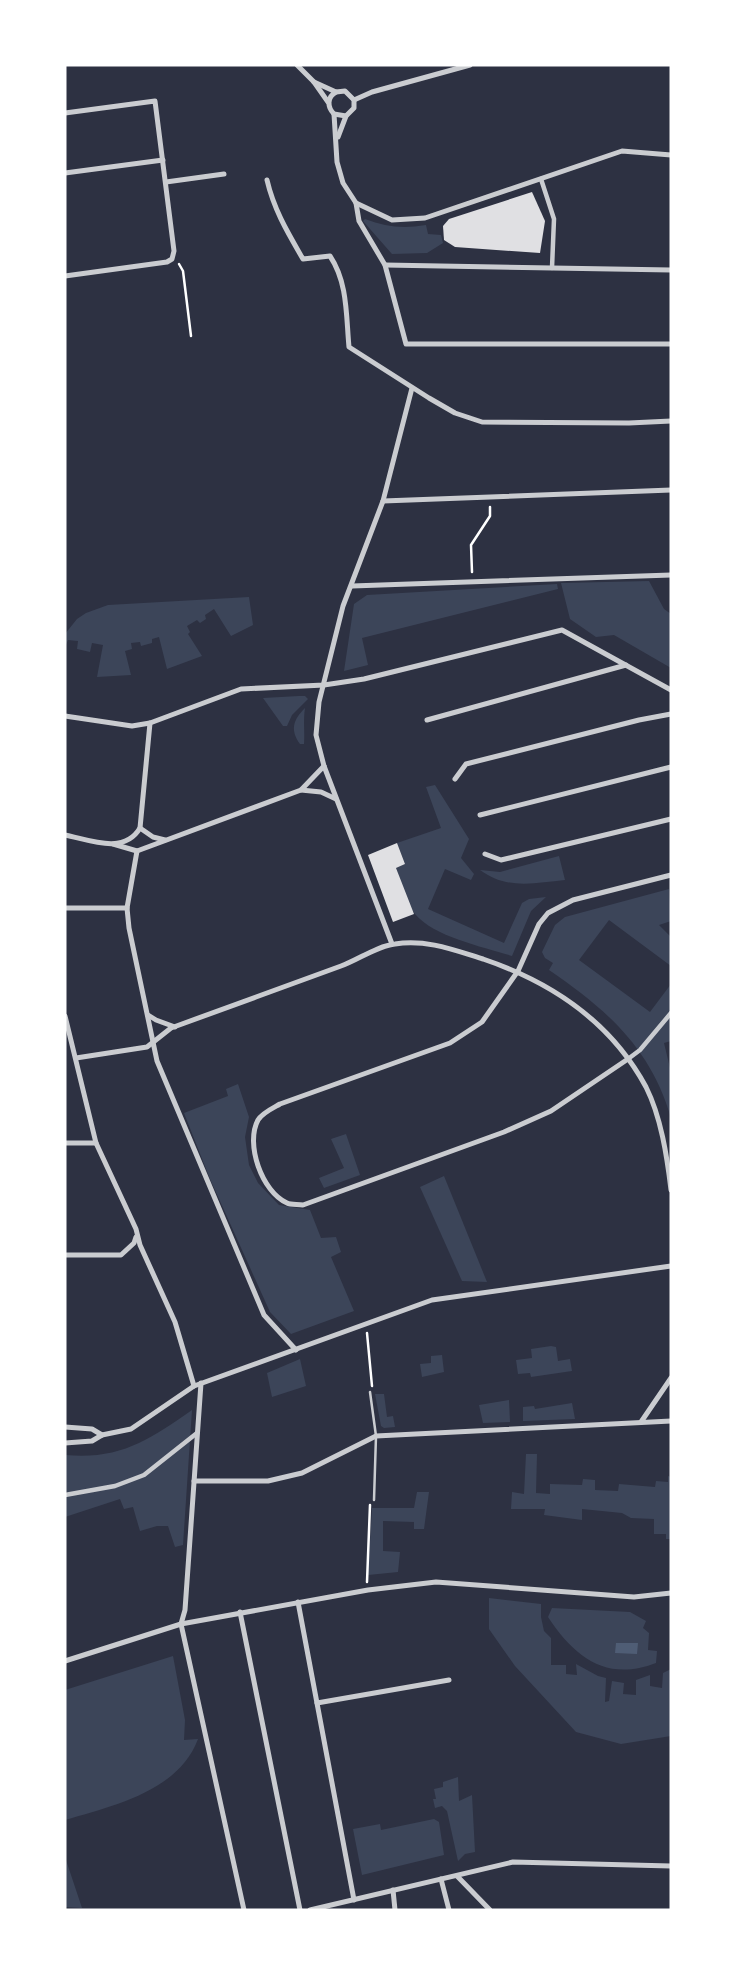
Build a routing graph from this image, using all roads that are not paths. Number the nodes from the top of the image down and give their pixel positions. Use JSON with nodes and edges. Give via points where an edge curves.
{"nodes":[{"id":1,"x":297,"y":65,"type":"edge"},
{"id":2,"x":470,"y":65,"type":"edge"},
{"id":3,"x":314,"y":82,"type":"junction"},
{"id":4,"x":336,"y":92,"type":"junction"},
{"id":5,"x":354,"y":100,"type":"junction"},
{"id":6,"x":328,"y":102,"type":"junction"},
{"id":7,"x":65,"y":113,"type":"edge"},
{"id":8,"x":334,"y":114,"type":"junction"},
{"id":9,"x":346,"y":116,"type":"junction"},
{"id":10,"x":337,"y":140,"type":"junction"},
{"id":11,"x":671,"y":155,"type":"edge"},
{"id":12,"x":163,"y":160,"type":"junction"},
{"id":13,"x":65,"y":173,"type":"edge"},
{"id":14,"x":224,"y":174,"type":"dead end"},
{"id":15,"x":541,"y":178,"type":"junction"},
{"id":16,"x":267,"y":180,"type":"dead end"},
{"id":17,"x":166,"y":182,"type":"junction"},
{"id":18,"x":356,"y":203,"type":"junction"},
{"id":19,"x":385,"y":265,"type":"junction"},
{"id":20,"x":552,"y":268,"type":"junction"},
{"id":21,"x":671,"y":270,"type":"edge"},
{"id":22,"x":65,"y":276,"type":"edge"},
{"id":23,"x":671,"y":344,"type":"edge"},
{"id":24,"x":412,"y":388,"type":"junction"},
{"id":25,"x":671,"y":421,"type":"edge"},
{"id":26,"x":671,"y":490,"type":"edge"},
{"id":27,"x":383,"y":501,"type":"junction"},
{"id":28,"x":671,"y":575,"type":"edge"},
{"id":29,"x":352,"y":586,"type":"junction"},
{"id":30,"x":627,"y":664,"type":"junction"},
{"id":31,"x":324,"y":685,"type":"junction"},
{"id":32,"x":671,"y":690,"type":"edge"},
{"id":33,"x":671,"y":714,"type":"edge"},
{"id":34,"x":65,"y":716,"type":"edge"},
{"id":35,"x":427,"y":720,"type":"dead end"},
{"id":36,"x":150,"y":723,"type":"junction"},
{"id":37,"x":324,"y":766,"type":"junction"},
{"id":38,"x":671,"y":766,"type":"edge"},
{"id":39,"x":455,"y":779,"type":"dead end"},
{"id":40,"x":301,"y":790,"type":"junction"},
{"id":41,"x":336,"y":799,"type":"junction"},
{"id":42,"x":480,"y":815,"type":"dead end"},
{"id":43,"x":671,"y":819,"type":"edge"},
{"id":44,"x":140,"y":828,"type":"junction"},
{"id":45,"x":65,"y":835,"type":"edge"},
{"id":46,"x":166,"y":840,"type":"junction"},
{"id":47,"x":113,"y":844,"type":"junction"},
{"id":48,"x":137,"y":851,"type":"junction"},
{"id":49,"x":485,"y":854,"type":"dead end"},
{"id":50,"x":671,"y":874,"type":"edge"},
{"id":51,"x":65,"y":908,"type":"edge"},
{"id":52,"x":127,"y":908,"type":"junction"},
{"id":53,"x":392,"y":944,"type":"junction"},
{"id":54,"x":519,"y":971,"type":"junction"},
{"id":55,"x":671,"y":1013,"type":"edge"},
{"id":56,"x":148,"y":1015,"type":"junction"},
{"id":57,"x":65,"y":1016,"type":"edge"},
{"id":58,"x":176,"y":1027,"type":"junction"},
{"id":59,"x":153,"y":1044,"type":"junction"},
{"id":60,"x":76,"y":1058,"type":"junction"},
{"id":61,"x":628,"y":1059,"type":"junction"},
{"id":62,"x":65,"y":1143,"type":"edge"},
{"id":63,"x":96,"y":1143,"type":"junction"},
{"id":64,"x":671,"y":1144,"type":"edge"},
{"id":65,"x":663,"y":1146,"type":"junction"},
{"id":66,"x":671,"y":1190,"type":"edge"},
{"id":67,"x":136,"y":1236,"type":"junction"},
{"id":68,"x":65,"y":1255,"type":"edge"},
{"id":69,"x":671,"y":1266,"type":"edge"},
{"id":70,"x":296,"y":1350,"type":"junction"},
{"id":71,"x":671,"y":1378,"type":"edge"},
{"id":72,"x":201,"y":1383,"type":"junction"},
{"id":73,"x":194,"y":1386,"type":"junction"},
{"id":74,"x":369,"y":1392,"type":"road end"},
{"id":75,"x":671,"y":1421,"type":"edge"},
{"id":76,"x":641,"y":1422,"type":"junction"},
{"id":77,"x":65,"y":1427,"type":"edge"},
{"id":78,"x":198,"y":1432,"type":"junction"},
{"id":79,"x":102,"y":1434,"type":"junction"},
{"id":80,"x":376,"y":1436,"type":"junction"},
{"id":81,"x":65,"y":1443,"type":"edge"},
{"id":82,"x":194,"y":1481,"type":"junction"},
{"id":83,"x":65,"y":1495,"type":"edge"},
{"id":84,"x":374,"y":1500,"type":"road end"},
{"id":85,"x":671,"y":1593,"type":"edge"},
{"id":86,"x":298,"y":1602,"type":"junction"},
{"id":87,"x":240,"y":1612,"type":"junction"},
{"id":88,"x":181,"y":1624,"type":"junction"},
{"id":89,"x":65,"y":1661,"type":"edge"},
{"id":90,"x":449,"y":1680,"type":"dead end"},
{"id":91,"x":317,"y":1703,"type":"junction"},
{"id":92,"x":671,"y":1866,"type":"edge"},
{"id":93,"x":457,"y":1877,"type":"junction"},
{"id":94,"x":441,"y":1880,"type":"junction"},
{"id":95,"x":393,"y":1890,"type":"junction"},
{"id":96,"x":354,"y":1900,"type":"junction"},
{"id":97,"x":317,"y":1909,"type":"edge"},
{"id":98,"x":244,"y":1910,"type":"edge"},
{"id":99,"x":300,"y":1910,"type":"edge"},
{"id":100,"x":310,"y":1910,"type":"edge"},
{"id":101,"x":394,"y":1910,"type":"edge"},
{"id":102,"x":449,"y":1910,"type":"edge"},
{"id":103,"x":490,"y":1910,"type":"edge"}],
"edges":[{"from":1,"to":3,"type":"street"},
{"from":2,"to":5,"type":"street"},
{"from":3,"to":4,"type":"street"},
{"from":3,"to":6,"type":"street"},
{"from":4,"to":5,"type":"street","via":[[345,91]]},
{"from":4,"to":6,"type":"street"},
{"from":5,"to":9,"type":"street","via":[[354,108]]},
{"from":6,"to":8,"type":"street"},
{"from":7,"to":12,"type":"street","via":[[155,101]]},
{"from":8,"to":9,"type":"street"},
{"from":8,"to":10,"type":"street"},
{"from":9,"to":10,"type":"street"},
{"from":10,"to":18,"type":"street","via":[[337,162]]},
{"from":11,"to":15,"type":"street","via":[[622,151]]},
{"from":12,"to":13,"type":"street"},
{"from":12,"to":17,"type":"street"},
{"from":14,"to":17,"type":"street"},
{"from":15,"to":18,"type":"street","via":[[425,218],[392,220]]},
{"from":15,"to":20,"type":"street","via":[[554,219]]},
{"from":16,"to":24,"type":"street","via":[[282,225],[303,259],[330,256],[338,268],[349,347]]},
{"from":17,"to":22,"type":"street","via":[[173,257],[167,262]]},
{"from":18,"to":19,"type":"street","via":[[359,222]]},
{"from":19,"to":20,"type":"street"},
{"from":19,"to":23,"type":"street","via":[[406,344]]},
{"from":20,"to":21,"type":"street"},
{"from":24,"to":25,"type":"street","via":[[455,413],[482,422]]},
{"from":24,"to":27,"type":"street"},
{"from":26,"to":27,"type":"street"},
{"from":27,"to":29,"type":"street"},
{"from":28,"to":29,"type":"street"},
{"from":29,"to":31,"type":"street"},
{"from":30,"to":31,"type":"street","via":[[562,630],[376,677]]},
{"from":30,"to":32,"type":"street"},
{"from":30,"to":35,"type":"street"},
{"from":31,"to":36,"type":"street","via":[[240,689]]},
{"from":31,"to":37,"type":"street","via":[[316,735]]},
{"from":33,"to":39,"type":"street","via":[[466,764]]},
{"from":34,"to":36,"type":"street","via":[[132,726]]},
{"from":36,"to":44,"type":"street"},
{"from":37,"to":40,"type":"street"},
{"from":37,"to":41,"type":"street"},
{"from":38,"to":42,"type":"street"},
{"from":40,"to":41,"type":"street"},
{"from":40,"to":46,"type":"street"},
{"from":41,"to":53,"type":"street"},
{"from":43,"to":49,"type":"street","via":[[501,860]]},
{"from":44,"to":46,"type":"street"},
{"from":44,"to":47,"type":"street","via":[[128,842]]},
{"from":45,"to":47,"type":"street"},
{"from":46,"to":48,"type":"street"},
{"from":47,"to":48,"type":"street"},
{"from":48,"to":52,"type":"street"},
{"from":50,"to":54,"type":"street","via":[[573,900],[548,913]]},
{"from":51,"to":52,"type":"street"},
{"from":52,"to":56,"type":"street"},
{"from":53,"to":54,"type":"street","via":[[440,945]]},
{"from":53,"to":58,"type":"street"},
{"from":54,"to":61,"type":"street","via":[[590,1016]]},
{"from":54,"to":61,"type":"street","via":[[482,1022],[450,1043],[280,1104],[258,1120],[253,1140],[256,1162],[268,1188],[287,1203],[303,1205],[527,1122]]},
{"from":55,"to":61,"type":"street"},
{"from":56,"to":58,"type":"street"},
{"from":56,"to":59,"type":"street"},
{"from":57,"to":60,"type":"street"},
{"from":58,"to":59,"type":"street"},
{"from":59,"to":60,"type":"street"},
{"from":59,"to":70,"type":"street","via":[[264,1315]]},
{"from":60,"to":63,"type":"street"},
{"from":61,"to":65,"type":"street","via":[[647,1089]]},
{"from":62,"to":63,"type":"street"},
{"from":63,"to":67,"type":"street"},
{"from":64,"to":65,"type":"street"},
{"from":65,"to":66,"type":"street"},
{"from":67,"to":68,"type":"street","via":[[121,1255]]},
{"from":67,"to":73,"type":"street","via":[[175,1322]]},
{"from":69,"to":70,"type":"street","via":[[432,1300]]},
{"from":70,"to":72,"type":"street"},
{"from":71,"to":76,"type":"street"},
{"from":72,"to":73,"type":"street"},
{"from":72,"to":78,"type":"street"},
{"from":73,"to":79,"type":"street","via":[[131,1429]]},
{"from":74,"to":80,"type":"lane"},
{"from":75,"to":76,"type":"street"},
{"from":76,"to":80,"type":"street"},
{"from":77,"to":79,"type":"street"},
{"from":78,"to":82,"type":"street"},
{"from":78,"to":83,"type":"street","via":[[144,1475],[116,1486]]},
{"from":79,"to":81,"type":"street","via":[[92,1441]]},
{"from":80,"to":82,"type":"street","via":[[302,1473],[246,1483]]},
{"from":80,"to":84,"type":"lane"},
{"from":82,"to":88,"type":"street","via":[[186,1610]]},
{"from":85,"to":86,"type":"street","via":[[634,1597],[436,1582]]},
{"from":86,"to":87,"type":"street"},
{"from":86,"to":91,"type":"street"},
{"from":87,"to":88,"type":"street"},
{"from":87,"to":99,"type":"street"},
{"from":88,"to":89,"type":"street"},
{"from":88,"to":98,"type":"street"},
{"from":90,"to":91,"type":"street"},
{"from":91,"to":96,"type":"street"},
{"from":92,"to":93,"type":"street","via":[[513,1862]]},
{"from":93,"to":94,"type":"street"},
{"from":93,"to":103,"type":"street"},
{"from":94,"to":95,"type":"street"},
{"from":94,"to":102,"type":"street"},
{"from":95,"to":96,"type":"street"},
{"from":95,"to":101,"type":"street"},
{"from":96,"to":97,"type":"street"},
{"from":97,"to":100,"type":"street"}]}
